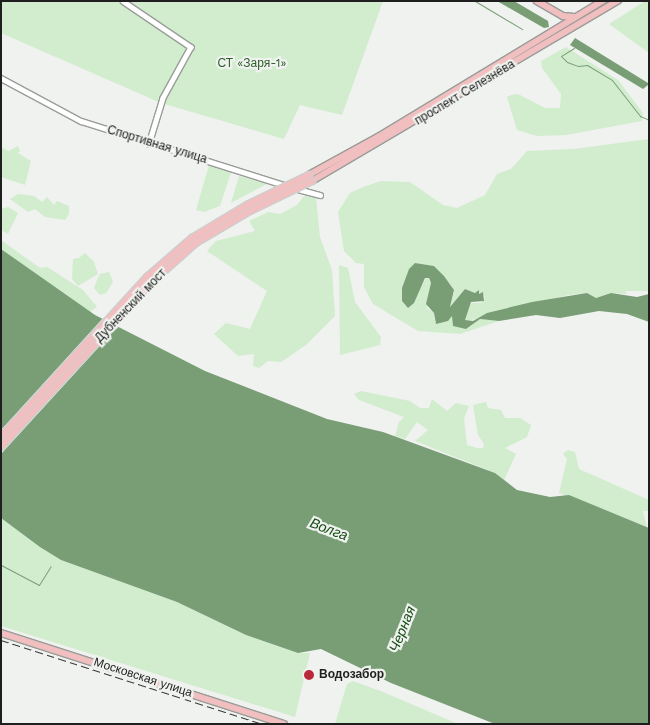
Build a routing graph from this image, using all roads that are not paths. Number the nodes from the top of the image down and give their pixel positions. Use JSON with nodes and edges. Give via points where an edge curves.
{"nodes":[{"id":1,"x":123,"y":1,"type":"edge"},
{"id":2,"x":537,"y":1,"type":"edge"},
{"id":3,"x":603,"y":1,"type":"edge"},
{"id":4,"x":618,"y":1,"type":"edge"},
{"id":5,"x":560,"y":14,"type":"junction"},
{"id":6,"x":576,"y":17,"type":"junction"},
{"id":7,"x":562,"y":25,"type":"junction"},
{"id":8,"x":1,"y":78,"type":"edge"},
{"id":9,"x":149,"y":144,"type":"junction"},
{"id":10,"x":310,"y":178,"type":"junction"},
{"id":11,"x":320,"y":195,"type":"dead end"},
{"id":12,"x":1,"y":437,"type":"edge"},
{"id":13,"x":1,"y":447,"type":"edge"},
{"id":14,"x":1,"y":633,"type":"edge"},
{"id":15,"x":284,"y":724,"type":"edge"}],
"edges":[{"from":1,"to":9,"type":"street","via":[[191,47],[163,98]]},
{"from":2,"to":5,"type":"main road"},
{"from":3,"to":6,"type":"main road","name":"проспект Селезнёва"},
{"from":4,"to":10,"type":"main road","name":"проспект Селезнёва"},
{"from":5,"to":6,"type":"main road"},
{"from":5,"to":7,"type":"main road"},
{"from":6,"to":7,"type":"main road","name":"проспект Селезнёва"},
{"from":7,"to":10,"type":"main road","name":"проспект Селезнёва"},
{"from":8,"to":9,"type":"street","name":"Спортивная улица","via":[[81,121]]},
{"from":9,"to":11,"type":"street","name":"Спортивная улица"},
{"from":10,"to":12,"type":"main road","name":"Дубненский мост","bridge":true,"via":[[247,205],[192,238],[147,277]]},
{"from":10,"to":13,"type":"main road","name":"Дубненский мост","bridge":true,"via":[[196,243],[152,282]]},
{"from":14,"to":15,"type":"main road","name":"Московская улица"}]}
